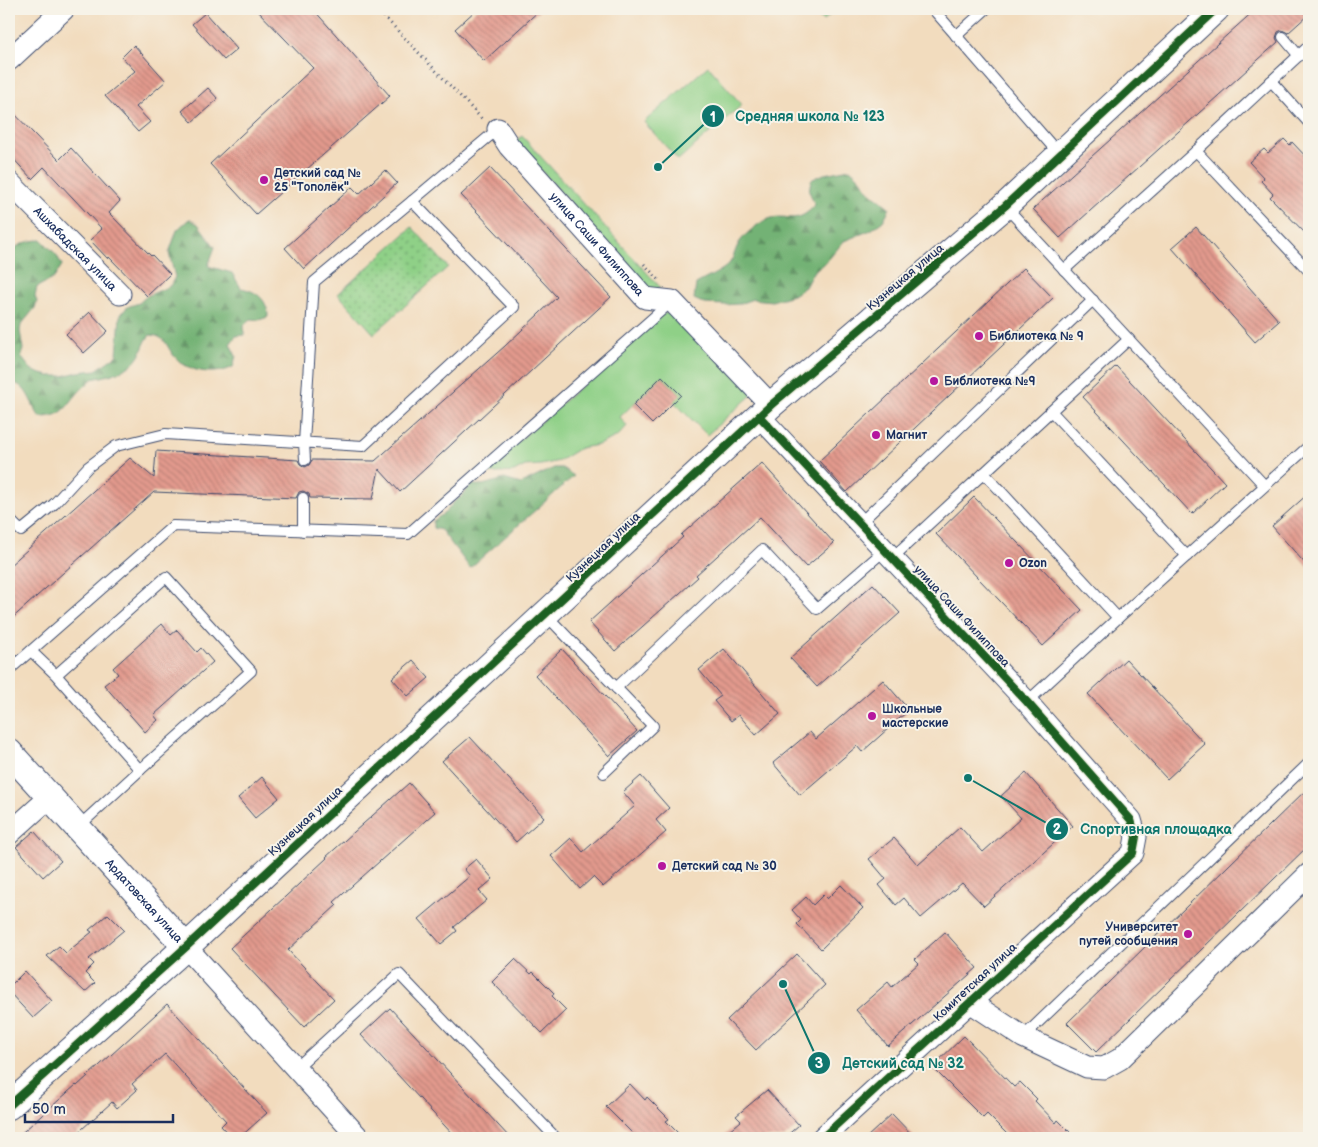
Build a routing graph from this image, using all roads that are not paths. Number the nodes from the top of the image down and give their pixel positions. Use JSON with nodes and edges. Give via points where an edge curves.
{"nodes":[{"id":1,"x":64,"y":9,"type":"edge"},
{"id":2,"x":933,"y":9,"type":"edge"},
{"id":3,"x":986,"y":9,"type":"edge"},
{"id":4,"x":1216,"y":9,"type":"edge"},
{"id":5,"x":956,"y":36,"type":"junction"},
{"id":6,"x":1284,"y":37,"type":"dead end"},
{"id":7,"x":1309,"y":46,"type":"edge"},
{"id":8,"x":1299,"y":56,"type":"junction"},
{"id":9,"x":9,"y":60,"type":"edge"},
{"id":10,"x":1271,"y":81,"type":"junction"},
{"id":11,"x":1309,"y":123,"type":"edge"},
{"id":12,"x":496,"y":130,"type":"joint"},
{"id":13,"x":1196,"y":151,"type":"junction"},
{"id":14,"x":1059,"y":155,"type":"junction"},
{"id":15,"x":9,"y":182,"type":"edge"},
{"id":16,"x":412,"y":201,"type":"junction"},
{"id":17,"x":1005,"y":206,"type":"junction"},
{"id":18,"x":1064,"y":270,"type":"junction"},
{"id":19,"x":1309,"y":271,"type":"edge"},
{"id":20,"x":120,"y":294,"type":"dead end"},
{"id":21,"x":1094,"y":300,"type":"junction"},
{"id":22,"x":672,"y":301,"type":"junction"},
{"id":23,"x":1129,"y":339,"type":"junction"},
{"id":24,"x":766,"y":411,"type":"junction"},
{"id":25,"x":1051,"y":411,"type":"junction"},
{"id":26,"x":304,"y":443,"type":"junction"},
{"id":27,"x":1309,"y":446,"type":"edge"},
{"id":28,"x":304,"y":460,"type":"dead end"},
{"id":29,"x":984,"y":473,"type":"junction"},
{"id":30,"x":1264,"y":485,"type":"junction"},
{"id":31,"x":303,"y":498,"type":"dead end"},
{"id":32,"x":9,"y":519,"type":"edge"},
{"id":33,"x":860,"y":523,"type":"junction"},
{"id":34,"x":303,"y":531,"type":"junction"},
{"id":35,"x":888,"y":554,"type":"junction"},
{"id":36,"x":1187,"y":556,"type":"junction"},
{"id":37,"x":546,"y":615,"type":"junction"},
{"id":38,"x":1118,"y":618,"type":"junction"},
{"id":39,"x":31,"y":651,"type":"junction"},
{"id":40,"x":9,"y":670,"type":"edge"},
{"id":41,"x":56,"y":675,"type":"junction"},
{"id":42,"x":616,"y":688,"type":"junction"},
{"id":43,"x":1027,"y":702,"type":"junction"},
{"id":44,"x":9,"y":752,"type":"edge"},
{"id":45,"x":1309,"y":763,"type":"edge"},
{"id":46,"x":140,"y":770,"type":"junction"},
{"id":47,"x":604,"y":773,"type":"dead end"},
{"id":48,"x":50,"y":797,"type":"junction"},
{"id":49,"x":78,"y":828,"type":"junction"},
{"id":50,"x":9,"y":834,"type":"edge"},
{"id":51,"x":1136,"y":838,"type":"joint"},
{"id":52,"x":1305,"y":888,"type":"edge"},
{"id":53,"x":186,"y":947,"type":"junction"},
{"id":54,"x":970,"y":1002,"type":"junction"},
{"id":55,"x":1023,"y":1037,"type":"junction"},
{"id":56,"x":296,"y":1068,"type":"junction"},
{"id":57,"x":9,"y":1106,"type":"edge"},
{"id":58,"x":360,"y":1138,"type":"edge"},
{"id":59,"x":556,"y":1138,"type":"edge"},
{"id":60,"x":822,"y":1138,"type":"edge"}],
"edges":[{"from":1,"to":9,"type":"street"},
{"from":2,"to":5,"type":"lane"},
{"from":3,"to":5,"type":"lane"},
{"from":4,"to":14,"type":"street","name":"Кузнецкая улица"},
{"from":5,"to":14,"type":"lane"},
{"from":6,"to":8,"type":"lane"},
{"from":7,"to":8,"type":"lane"},
{"from":8,"to":10,"type":"lane"},
{"from":10,"to":11,"type":"lane"},
{"from":10,"to":13,"type":"lane"},
{"from":12,"to":16,"type":"lane"},
{"from":12,"to":22,"type":"street","name":"улица Саши Филиппова","via":[[645,298]]},
{"from":13,"to":18,"type":"lane"},
{"from":13,"to":19,"type":"lane"},
{"from":14,"to":17,"type":"street","name":"Кузнецкая улица"},
{"from":15,"to":20,"type":"street","name":"Ашхабадская улица"},
{"from":16,"to":26,"type":"lane","via":[[314,282]]},
{"from":16,"to":26,"type":"lane","via":[[514,307],[363,446]]},
{"from":17,"to":18,"type":"lane"},
{"from":17,"to":24,"type":"street","name":"Кузнецкая улица"},
{"from":18,"to":21,"type":"lane"},
{"from":21,"to":23,"type":"lane"},
{"from":21,"to":33,"type":"lane"},
{"from":22,"to":24,"type":"street","name":"улица Саши Филиппова"},
{"from":22,"to":34,"type":"lane","via":[[408,534]]},
{"from":23,"to":25,"type":"lane"},
{"from":23,"to":30,"type":"lane"},
{"from":24,"to":33,"type":"street","name":"улица Саши Филиппова"},
{"from":24,"to":37,"type":"street","name":"Кузнецкая улица"},
{"from":25,"to":29,"type":"lane"},
{"from":25,"to":36,"type":"lane"},
{"from":26,"to":28,"type":"lane"},
{"from":26,"to":32,"type":"lane","via":[[165,434],[116,446],[88,467],[54,504],[22,531]]},
{"from":27,"to":30,"type":"lane"},
{"from":29,"to":35,"type":"lane"},
{"from":29,"to":38,"type":"lane"},
{"from":30,"to":36,"type":"lane"},
{"from":31,"to":34,"type":"lane"},
{"from":33,"to":35,"type":"street","name":"улица Саши Филиппова"},
{"from":34,"to":39,"type":"lane","via":[[173,526]]},
{"from":35,"to":42,"type":"lane","via":[[817,609],[762,550]]},
{"from":35,"to":43,"type":"street","name":"улица Саши Филиппова"},
{"from":36,"to":38,"type":"lane"},
{"from":37,"to":42,"type":"lane"},
{"from":37,"to":53,"type":"street","name":"Кузнецкая улица"},
{"from":38,"to":43,"type":"lane"},
{"from":39,"to":40,"type":"lane"},
{"from":39,"to":41,"type":"lane"},
{"from":41,"to":46,"type":"lane"},
{"from":41,"to":46,"type":"lane","via":[[166,577],[250,671]]},
{"from":42,"to":47,"type":"lane","via":[[653,726]]},
{"from":43,"to":51,"type":"street","name":"улица Саши Филиппова","via":[[1131,820]]},
{"from":44,"to":48,"type":"street","name":"Ардатовская улица"},
{"from":45,"to":55,"type":"lane"},
{"from":46,"to":49,"type":"lane"},
{"from":48,"to":49,"type":"street","name":"Ардатовская улица"},
{"from":48,"to":50,"type":"street"},
{"from":49,"to":53,"type":"street","name":"Ардатовская улица"},
{"from":51,"to":54,"type":"street","name":"Комитетская улица","via":[[1133,852]]},
{"from":52,"to":55,"type":"street","via":[[1120,1059],[1104,1068],[1086,1067]]},
{"from":53,"to":56,"type":"street","name":"Ардатовская улица"},
{"from":53,"to":57,"type":"street","name":"Кузнецкая улица"},
{"from":54,"to":55,"type":"street"},
{"from":54,"to":60,"type":"street","name":"Комитетская улица"},
{"from":56,"to":58,"type":"street","name":"Ардатовская улица"},
{"from":56,"to":59,"type":"lane","via":[[399,974]]}]}
